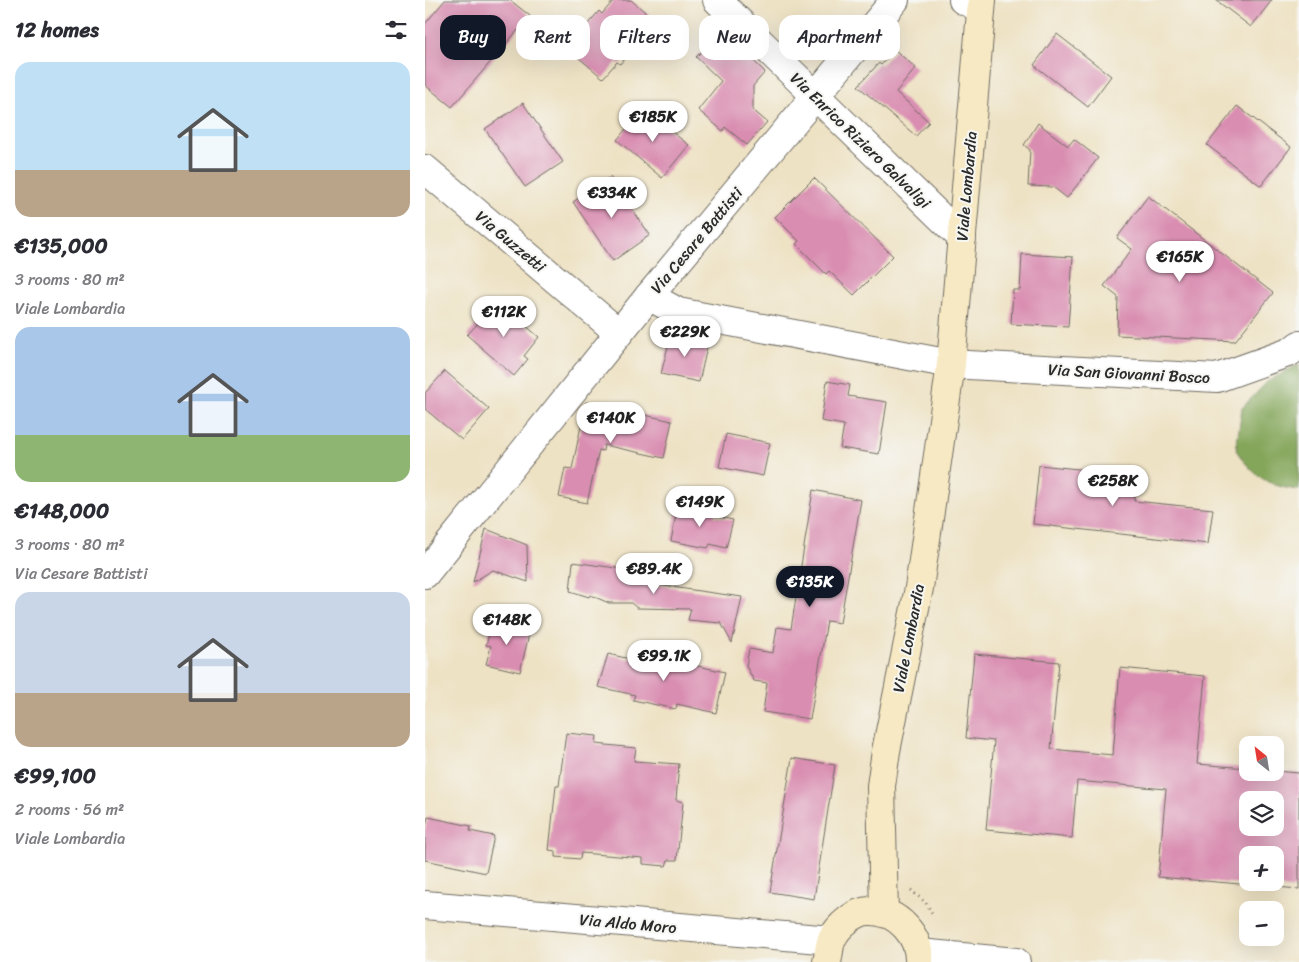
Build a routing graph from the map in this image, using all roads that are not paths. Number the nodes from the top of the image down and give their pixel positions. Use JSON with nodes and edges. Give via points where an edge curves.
{"nodes":[{"id":1,"x":717,"y":0,"type":"edge"},
{"id":2,"x":895,"y":0,"type":"edge"},
{"id":3,"x":976,"y":2,"type":"edge"},
{"id":4,"x":815,"y":96,"type":"junction"},
{"id":5,"x":425,"y":169,"type":"edge"},
{"id":6,"x":962,"y":238,"type":"junction"},
{"id":7,"x":649,"y":296,"type":"junction"},
{"id":8,"x":619,"y":333,"type":"junction"},
{"id":9,"x":1299,"y":345,"type":"edge"},
{"id":10,"x":951,"y":364,"type":"junction"},
{"id":11,"x":425,"y":574,"type":"edge"},
{"id":12,"x":425,"y":905,"type":"edge"},
{"id":13,"x":883,"y":913,"type":"junction"},
{"id":14,"x":829,"y":951,"type":"edge"},
{"id":15,"x":919,"y":957,"type":"edge"},
{"id":16,"x":1016,"y":962,"type":"edge"}],
"edges":[{"from":1,"to":4,"type":"street","name":"Via Enrico Riziero Galvaligi"},
{"from":2,"to":4,"type":"street","name":"Via Cesare Battisti"},
{"from":3,"to":6,"type":"street","name":"Viale Lombardia"},
{"from":4,"to":6,"type":"street","name":"Via Enrico Riziero Galvaligi"},
{"from":4,"to":7,"type":"street","name":"Via Cesare Battisti"},
{"from":5,"to":8,"type":"street","name":"Via Guzzetti"},
{"from":6,"to":10,"type":"street","name":"Viale Lombardia"},
{"from":7,"to":8,"type":"street","name":"Via Cesare Battisti"},
{"from":7,"to":10,"type":"street","via":[[678,312]]},
{"from":8,"to":11,"type":"street","name":"Via Cesare Battisti"},
{"from":9,"to":10,"type":"street","name":"Via San Giovanni Bosco","via":[[1290,352],[1217,378]]},
{"from":10,"to":13,"type":"street","name":"Viale Lombardia","via":[[919,588],[881,786]]},
{"from":12,"to":14,"type":"street","name":"Via Aldo Moro"},
{"from":13,"to":14,"type":"street","via":[[870,910],[850,919],[839,927]]},
{"from":13,"to":15,"type":"street","via":[[897,919],[912,933]]},
{"from":15,"to":16,"type":"street"}]}
